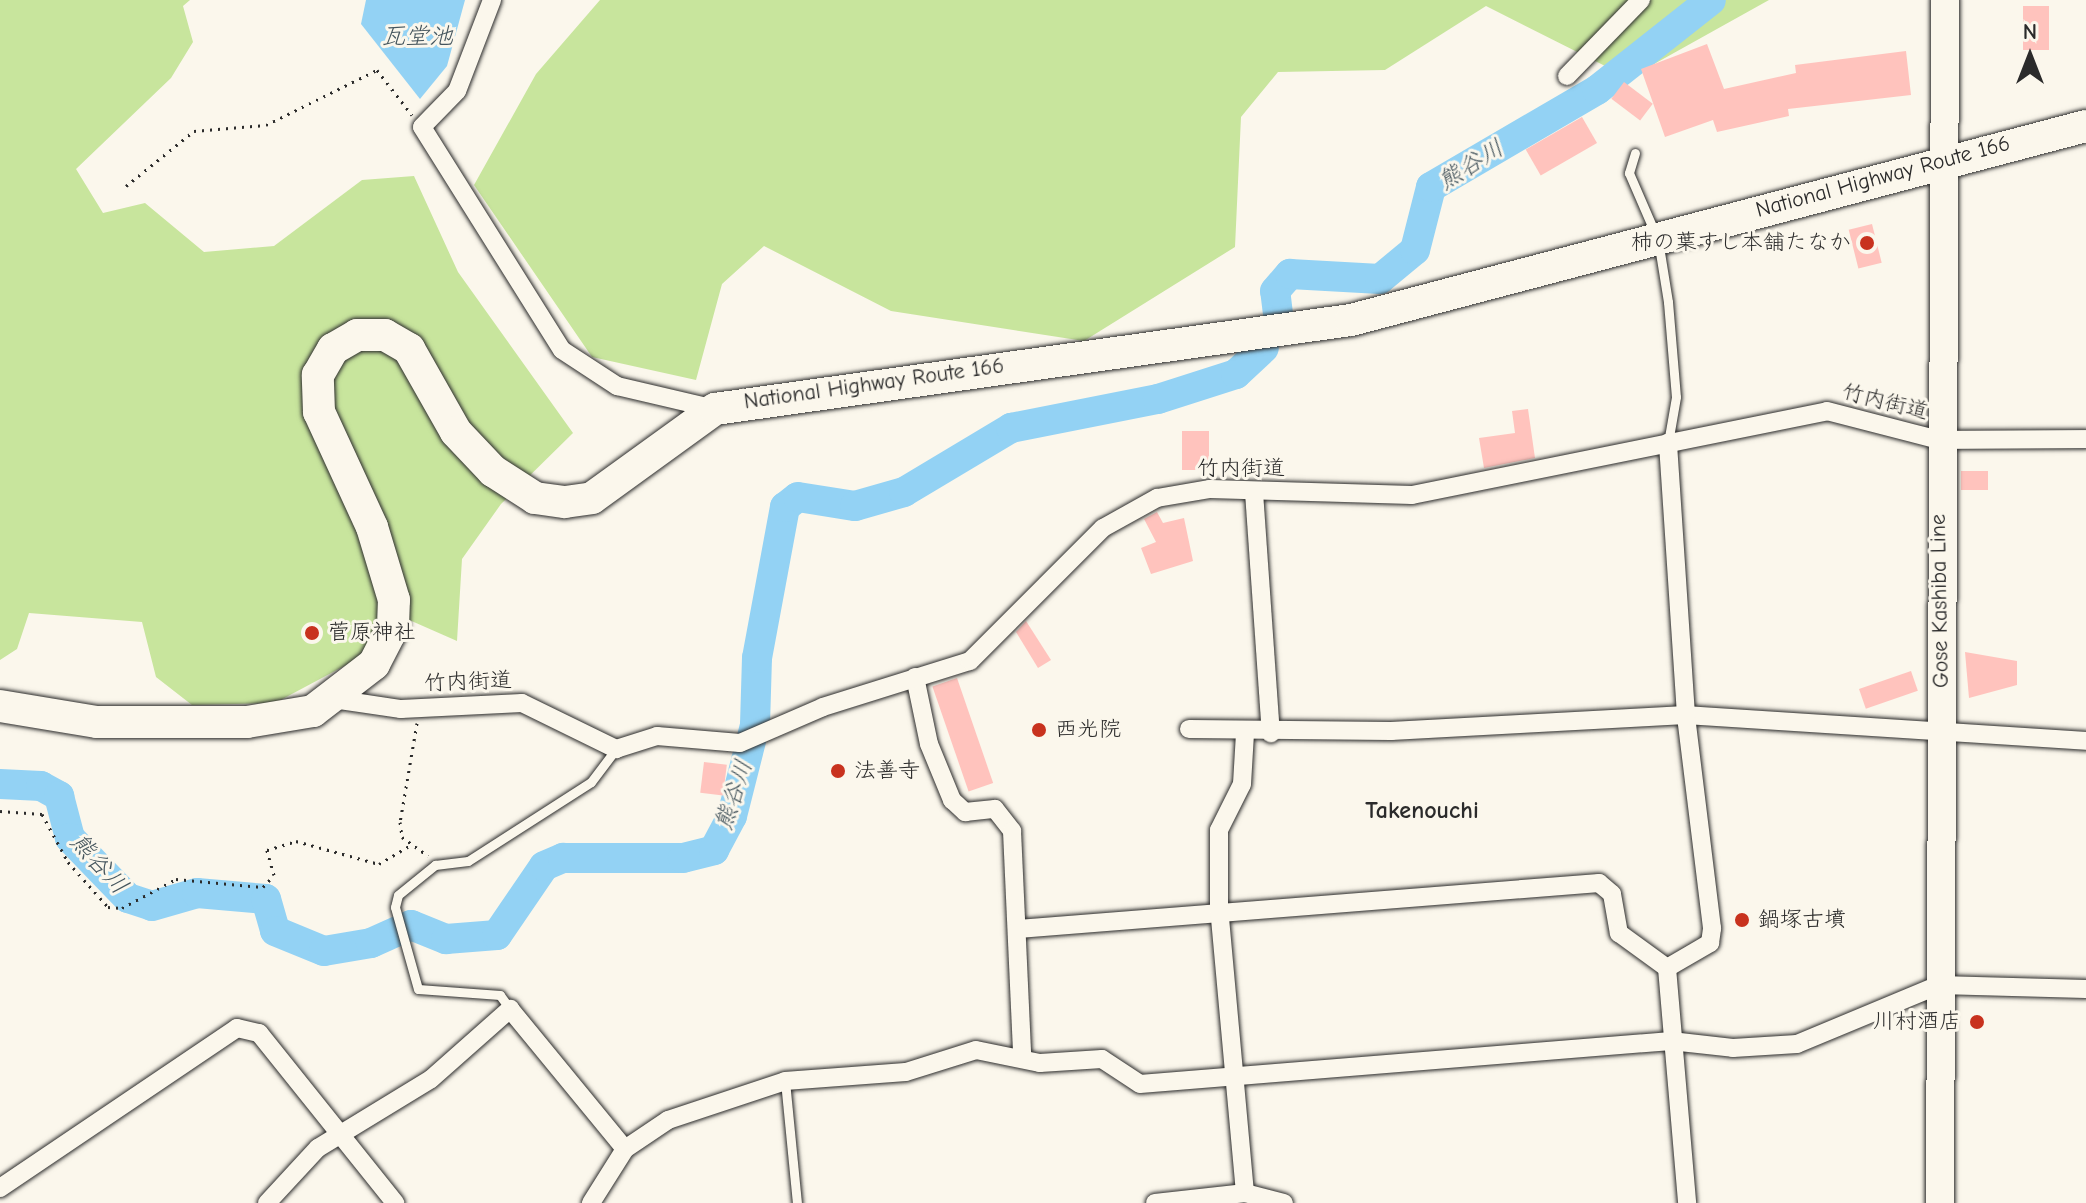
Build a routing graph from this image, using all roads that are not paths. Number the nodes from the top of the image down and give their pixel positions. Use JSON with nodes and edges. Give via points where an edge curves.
{"nodes":[{"id":1,"x":492,"y":0,"type":"edge"},
{"id":2,"x":1641,"y":0,"type":"edge"},
{"id":3,"x":1945,"y":0,"type":"edge"},
{"id":4,"x":1567,"y":76,"type":"dead end"},
{"id":5,"x":2086,"y":126,"type":"edge"},
{"id":6,"x":1635,"y":153,"type":"dead end"},
{"id":7,"x":1941,"y":162,"type":"junction"},
{"id":8,"x":1658,"y":240,"type":"junction"},
{"id":9,"x":715,"y":409,"type":"junction"},
{"id":10,"x":2086,"y":439,"type":"edge"},
{"id":11,"x":1939,"y":440,"type":"junction"},
{"id":12,"x":1668,"y":443,"type":"junction"},
{"id":13,"x":1254,"y":492,"type":"junction"},
{"id":14,"x":915,"y":677,"type":"junction"},
{"id":15,"x":333,"y":699,"type":"junction"},
{"id":16,"x":0,"y":706,"type":"edge"},
{"id":17,"x":1686,"y":715,"type":"junction"},
{"id":18,"x":1189,"y":729,"type":"dead end"},
{"id":19,"x":1271,"y":733,"type":"junction"},
{"id":20,"x":1245,"y":734,"type":"junction"},
{"id":21,"x":1942,"y":734,"type":"junction"},
{"id":22,"x":2086,"y":741,"type":"edge"},
{"id":23,"x":616,"y":749,"type":"junction"},
{"id":24,"x":1219,"y":910,"type":"junction"},
{"id":25,"x":1018,"y":929,"type":"junction"},
{"id":26,"x":1667,"y":968,"type":"junction"},
{"id":27,"x":1939,"y":985,"type":"junction"},
{"id":28,"x":2086,"y":989,"type":"edge"},
{"id":29,"x":510,"y":1009,"type":"junction"},
{"id":30,"x":1671,"y":1041,"type":"junction"},
{"id":31,"x":1022,"y":1055,"type":"junction"},
{"id":32,"x":1236,"y":1077,"type":"junction"},
{"id":33,"x":785,"y":1081,"type":"junction"},
{"id":34,"x":342,"y":1134,"type":"junction"},
{"id":35,"x":625,"y":1149,"type":"junction"},
{"id":36,"x":0,"y":1188,"type":"edge"},
{"id":37,"x":1245,"y":1193,"type":"junction"},
{"id":38,"x":1275,"y":1202,"type":"edge"},
{"id":39,"x":267,"y":1203,"type":"edge"},
{"id":40,"x":395,"y":1203,"type":"edge"},
{"id":41,"x":591,"y":1203,"type":"edge"},
{"id":42,"x":797,"y":1203,"type":"edge"},
{"id":43,"x":1155,"y":1203,"type":"edge"},
{"id":44,"x":1284,"y":1203,"type":"edge"},
{"id":45,"x":1687,"y":1203,"type":"edge"},
{"id":46,"x":1940,"y":1203,"type":"edge"}],
"edges":[{"from":1,"to":9,"type":"street","via":[[457,91],[422,127],[562,350],[617,386]]},
{"from":2,"to":4,"type":"street"},
{"from":3,"to":7,"type":"main road","name":"Gose Kashiba Line"},
{"from":5,"to":7,"type":"highway","name":"National Highway Route 166"},
{"from":6,"to":8,"type":"lane","via":[[1629,173]]},
{"from":7,"to":8,"type":"highway","name":"National Highway Route 166"},
{"from":7,"to":11,"type":"main road","name":"Gose Kashiba Line"},
{"from":8,"to":9,"type":"highway","name":"National Highway Route 166","via":[[1351,320]]},
{"from":8,"to":12,"type":"lane","via":[[1676,397]]},
{"from":9,"to":15,"type":"highway","name":"National Highway Route 166","via":[[592,498],[535,498],[493,471],[456,432],[409,349],[385,335],[357,335],[333,349],[318,375],[319,412],[372,527],[394,600],[393,627],[374,664]]},
{"from":10,"to":11,"type":"street","name":"竹内街道"},
{"from":11,"to":12,"type":"street","name":"竹内街道","via":[[1827,411]]},
{"from":11,"to":21,"type":"main road","name":"Gose Kashiba Line"},
{"from":12,"to":13,"type":"street","name":"竹内街道","via":[[1412,495]]},
{"from":12,"to":17,"type":"street"},
{"from":13,"to":14,"type":"street","name":"竹内街道","via":[[1210,489],[1157,498],[1103,528],[970,661]]},
{"from":13,"to":19,"type":"street"},
{"from":14,"to":23,"type":"street","name":"竹内街道","via":[[747,741],[657,736]]},
{"from":14,"to":25,"type":"street","via":[[929,744],[952,800],[965,812],[995,809],[1006,816]]},
{"from":15,"to":16,"type":"highway","name":"National Highway Route 166","via":[[313,711],[247,722],[97,722]]},
{"from":15,"to":23,"type":"street","name":"竹内街道","via":[[419,708],[522,703]]},
{"from":17,"to":19,"type":"street"},
{"from":17,"to":21,"type":"street"},
{"from":17,"to":26,"type":"street","via":[[1712,928],[1710,943]]},
{"from":18,"to":20,"type":"street"},
{"from":19,"to":20,"type":"street"},
{"from":20,"to":24,"type":"street","via":[[1242,784],[1219,830]]},
{"from":21,"to":22,"type":"street"},
{"from":21,"to":27,"type":"main road","name":"Gose Kashiba Line"},
{"from":23,"to":29,"type":"lane","via":[[591,782],[468,861],[448,863],[398,895],[397,915],[418,989],[500,995]]},
{"from":24,"to":25,"type":"street"},
{"from":24,"to":26,"type":"street","via":[[1599,883],[1612,894],[1619,933]]},
{"from":24,"to":32,"type":"street"},
{"from":25,"to":31,"type":"street"},
{"from":26,"to":30,"type":"street"},
{"from":27,"to":28,"type":"street"},
{"from":27,"to":30,"type":"street","via":[[1797,1044],[1733,1048]]},
{"from":27,"to":46,"type":"main road","name":"Gose Kashiba Line"},
{"from":29,"to":34,"type":"street","via":[[431,1079]]},
{"from":29,"to":35,"type":"street"},
{"from":30,"to":32,"type":"street"},
{"from":30,"to":45,"type":"street"},
{"from":31,"to":32,"type":"street","via":[[1040,1063],[1102,1059],[1140,1084]]},
{"from":31,"to":33,"type":"street","via":[[976,1050],[906,1072]]},
{"from":32,"to":37,"type":"street"},
{"from":33,"to":35,"type":"street","via":[[668,1120]]},
{"from":33,"to":42,"type":"lane"},
{"from":34,"to":36,"type":"street","via":[[259,1033],[237,1028]]},
{"from":34,"to":39,"type":"street","via":[[318,1148]]},
{"from":34,"to":40,"type":"street"},
{"from":35,"to":41,"type":"street"},
{"from":37,"to":38,"type":"street"},
{"from":37,"to":43,"type":"street"},
{"from":38,"to":44,"type":"street"}]}
